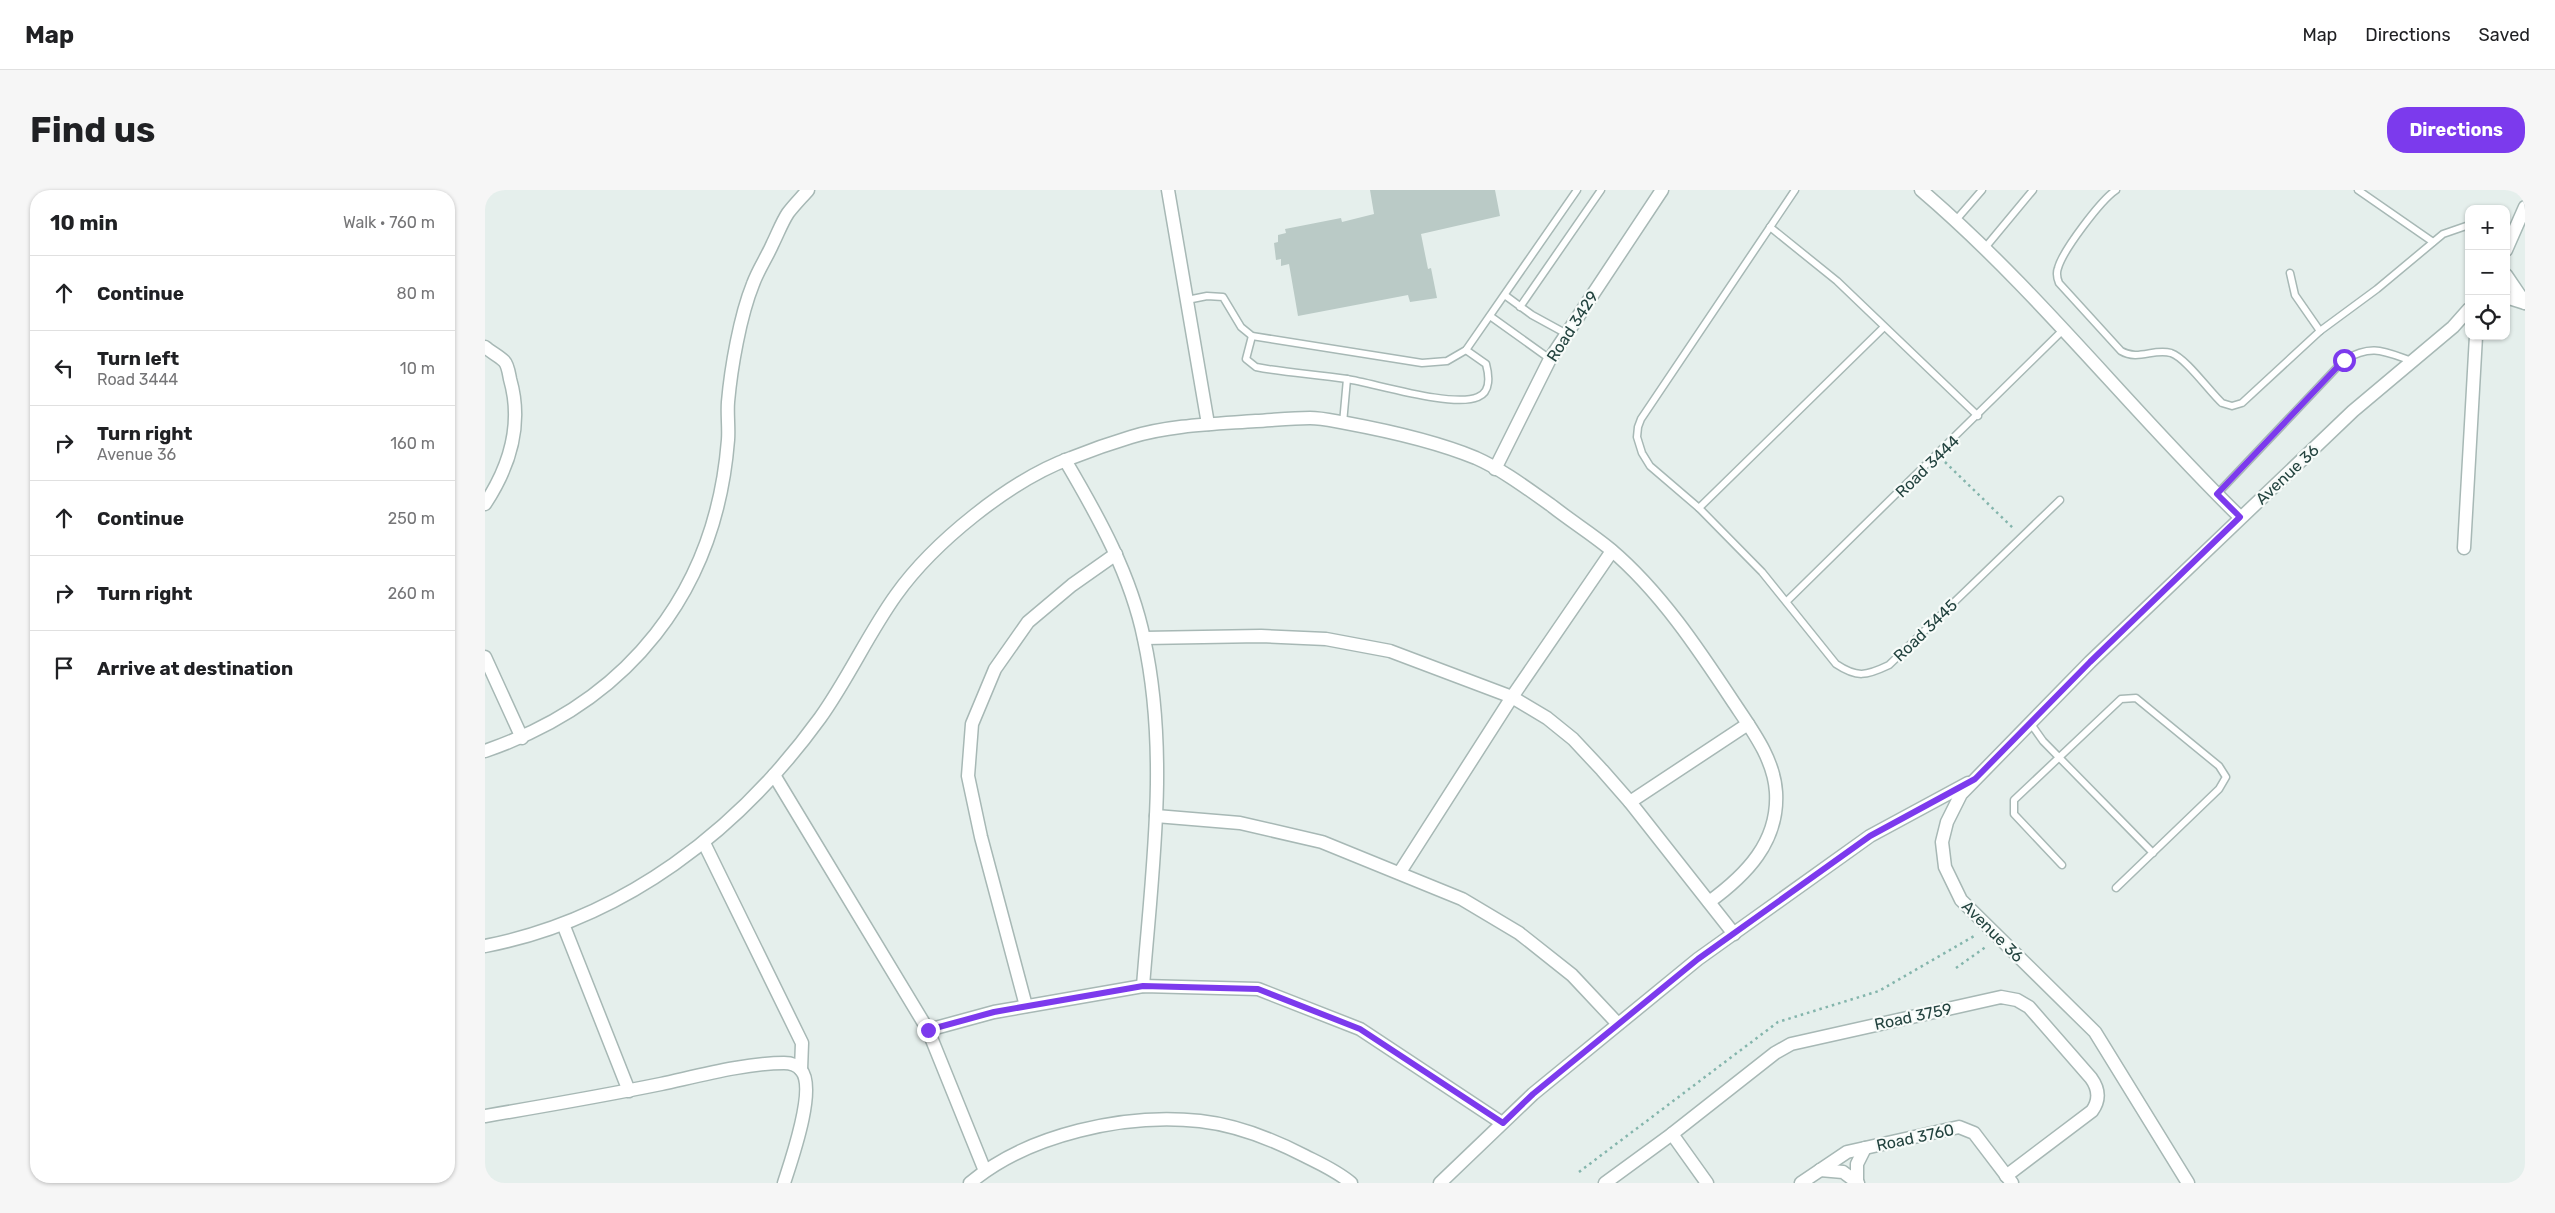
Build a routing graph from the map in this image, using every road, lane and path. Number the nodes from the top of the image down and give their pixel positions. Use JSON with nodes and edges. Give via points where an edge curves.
{"nodes":[{"id":1,"x":808,"y":190,"type":"edge"},
{"id":2,"x":1168,"y":190,"type":"edge"},
{"id":3,"x":1577,"y":190,"type":"edge"},
{"id":4,"x":1601,"y":190,"type":"edge"},
{"id":5,"x":1661,"y":190,"type":"edge"},
{"id":6,"x":1795,"y":190,"type":"edge"},
{"id":7,"x":1921,"y":190,"type":"edge"},
{"id":8,"x":1982,"y":190,"type":"edge"},
{"id":9,"x":2033,"y":190,"type":"edge"},
{"id":10,"x":2116,"y":190,"type":"edge"},
{"id":11,"x":2358,"y":190,"type":"edge"},
{"id":12,"x":2525,"y":208,"type":"edge"},
{"id":13,"x":1956,"y":220,"type":"junction"},
{"id":14,"x":2465,"y":226,"type":"edge"},
{"id":15,"x":1770,"y":227,"type":"junction"},
{"id":16,"x":2511,"y":231,"type":"edge"},
{"id":17,"x":2433,"y":242,"type":"junction"},
{"id":18,"x":1985,"y":249,"type":"junction"},
{"id":19,"x":2290,"y":273,"type":"dead end"},
{"id":20,"x":2510,"y":282,"type":"edge"},
{"id":21,"x":1506,"y":296,"type":"junction"},
{"id":22,"x":2510,"y":298,"type":"edge"},
{"id":23,"x":1187,"y":300,"type":"junction"},
{"id":24,"x":2525,"y":303,"type":"edge"},
{"id":25,"x":1520,"y":307,"type":"junction"},
{"id":26,"x":2465,"y":314,"type":"edge"},
{"id":27,"x":1490,"y":316,"type":"junction"},
{"id":28,"x":1884,"y":327,"type":"junction"},
{"id":29,"x":2064,"y":329,"type":"junction"},
{"id":30,"x":2321,"y":331,"type":"junction"},
{"id":31,"x":1565,"y":333,"type":"junction"},
{"id":32,"x":1252,"y":336,"type":"junction"},
{"id":33,"x":2476,"y":340,"type":"edge"},
{"id":34,"x":485,"y":347,"type":"edge"},
{"id":35,"x":1466,"y":350,"type":"junction"},
{"id":36,"x":1550,"y":359,"type":"junction"},
{"id":37,"x":2412,"y":361,"type":"junction"},
{"id":38,"x":1347,"y":379,"type":"junction"},
{"id":39,"x":1978,"y":416,"type":"junction"},
{"id":40,"x":1343,"y":423,"type":"junction"},
{"id":41,"x":1208,"y":424,"type":"junction"},
{"id":42,"x":1938,"y":455,"type":"junction"},
{"id":43,"x":1065,"y":460,"type":"junction"},
{"id":44,"x":1495,"y":469,"type":"junction"},
{"id":45,"x":2217,"y":494,"type":"junction"},
{"id":46,"x":2060,"y":500,"type":"dead end"},
{"id":47,"x":485,"y":504,"type":"edge"},
{"id":48,"x":1699,"y":508,"type":"junction"},
{"id":49,"x":2240,"y":517,"type":"junction"},
{"id":50,"x":2022,"y":537,"type":"junction"},
{"id":51,"x":2464,"y":548,"type":"dead end"},
{"id":52,"x":1612,"y":551,"type":"junction"},
{"id":53,"x":1116,"y":554,"type":"junction"},
{"id":54,"x":1787,"y":601,"type":"junction"},
{"id":55,"x":1144,"y":638,"type":"junction"},
{"id":56,"x":485,"y":657,"type":"edge"},
{"id":57,"x":1512,"y":698,"type":"junction"},
{"id":58,"x":1748,"y":724,"type":"junction"},
{"id":59,"x":2031,"y":724,"type":"junction"},
{"id":60,"x":522,"y":738,"type":"junction"},
{"id":61,"x":485,"y":751,"type":"edge"},
{"id":62,"x":2060,"y":758,"type":"junction"},
{"id":63,"x":774,"y":775,"type":"junction"},
{"id":64,"x":1975,"y":779,"type":"junction"},
{"id":65,"x":1630,"y":802,"type":"junction"},
{"id":66,"x":1157,"y":816,"type":"junction"},
{"id":67,"x":704,"y":843,"type":"junction"},
{"id":68,"x":2153,"y":853,"type":"junction"},
{"id":69,"x":2062,"y":865,"type":"dead end"},
{"id":70,"x":1400,"y":872,"type":"junction"},
{"id":71,"x":2116,"y":888,"type":"dead end"},
{"id":72,"x":1709,"y":902,"type":"junction"},
{"id":73,"x":563,"y":924,"type":"junction"},
{"id":74,"x":1734,"y":934,"type":"junction"},
{"id":75,"x":1999,"y":938,"type":"junction"},
{"id":76,"x":485,"y":946,"type":"edge"},
{"id":77,"x":1957,"y":968,"type":"dead end"},
{"id":78,"x":1143,"y":986,"type":"junction"},
{"id":79,"x":1026,"y":1006,"type":"junction"},
{"id":80,"x":1618,"y":1024,"type":"junction"},
{"id":81,"x":928,"y":1030,"type":"junction"},
{"id":82,"x":801,"y":1070,"type":"junction"},
{"id":83,"x":629,"y":1091,"type":"junction"},
{"id":84,"x":485,"y":1116,"type":"edge"},
{"id":85,"x":1503,"y":1123,"type":"junction"},
{"id":86,"x":1672,"y":1134,"type":"junction"},
{"id":87,"x":1865,"y":1148,"type":"junction"},
{"id":88,"x":1820,"y":1170,"type":"junction"},
{"id":89,"x":985,"y":1171,"type":"junction"},
{"id":90,"x":2009,"y":1179,"type":"edge"},
{"id":91,"x":1857,"y":1182,"type":"edge"},
{"id":92,"x":784,"y":1183,"type":"edge"},
{"id":93,"x":970,"y":1183,"type":"edge"},
{"id":94,"x":1351,"y":1183,"type":"edge"},
{"id":95,"x":1440,"y":1183,"type":"edge"},
{"id":96,"x":1605,"y":1183,"type":"edge"},
{"id":97,"x":1707,"y":1183,"type":"edge"},
{"id":98,"x":1801,"y":1183,"type":"edge"},
{"id":99,"x":2188,"y":1183,"type":"edge"}],
"edges":[{"from":1,"to":60,"type":"street","via":[[788,213],[753,284],[742,324],[728,403],[728,440],[723,476],[712,528],[693,577],[666,622],[632,663],[592,697]]},
{"from":2,"to":23,"type":"street"},
{"from":3,"to":21,"type":"lane"},
{"from":4,"to":25,"type":"lane"},
{"from":5,"to":31,"type":"street","name":"Road 3429"},
{"from":6,"to":15,"type":"lane","name":"Road 3445"},
{"from":7,"to":13,"type":"street"},
{"from":8,"to":13,"type":"lane"},
{"from":9,"to":18,"type":"lane"},
{"from":10,"to":30,"type":"lane","via":[[2095,210],[2060,262],[2057,276],[2063,289],[2121,351],[2133,356],[2162,352],[2177,357],[2222,403],[2232,406],[2245,400]]},
{"from":11,"to":17,"type":"lane"},
{"from":12,"to":16,"type":"street"},
{"from":13,"to":18,"type":"street"},
{"from":14,"to":17,"type":"lane","via":[[2455,228]]},
{"from":15,"to":28,"type":"lane","via":[[1837,281]]},
{"from":15,"to":48,"type":"lane","name":"Road 3445","via":[[1638,427],[1642,453],[1650,466]]},
{"from":17,"to":30,"type":"lane"},
{"from":18,"to":29,"type":"street"},
{"from":19,"to":30,"type":"lane","via":[[2295,295]]},
{"from":20,"to":24,"type":"street"},
{"from":21,"to":25,"type":"lane"},
{"from":21,"to":27,"type":"lane"},
{"from":22,"to":24,"type":"street"},
{"from":23,"to":32,"type":"lane","via":[[1223,297],[1241,328]]},
{"from":23,"to":41,"type":"street"},
{"from":25,"to":31,"type":"lane"},
{"from":26,"to":37,"type":"street","name":"Avenue 36","via":[[2453,328]]},
{"from":27,"to":35,"type":"lane"},
{"from":27,"to":36,"type":"lane"},
{"from":28,"to":39,"type":"lane"},
{"from":28,"to":48,"type":"lane"},
{"from":29,"to":39,"type":"lane","name":"Road 3444"},
{"from":29,"to":45,"type":"street"},
{"from":31,"to":36,"type":"street","name":"Road 3429"},
{"from":32,"to":35,"type":"lane","via":[[1422,363],[1447,360]]},
{"from":32,"to":38,"type":"lane","via":[[1246,360],[1256,368]]},
{"from":33,"to":51,"type":"street"},
{"from":34,"to":47,"type":"street","via":[[505,362],[514,391],[516,422],[511,452],[500,480]]},
{"from":35,"to":38,"type":"lane","via":[[1486,364],[1488,373],[1485,392],[1470,400],[1459,401]]},
{"from":36,"to":44,"type":"street","name":"Road 3429"},
{"from":37,"to":45,"type":"lane","via":[[2368,349],[2344,360]]},
{"from":37,"to":49,"type":"street","name":"Avenue 36","via":[[2353,411]]},
{"from":38,"to":40,"type":"lane"},
{"from":39,"to":42,"type":"lane","name":"Road 3444"},
{"from":40,"to":41,"type":"street","via":[[1313,418]]},
{"from":40,"to":44,"type":"street","via":[[1390,431],[1478,459]]},
{"from":41,"to":43,"type":"street","via":[[1135,436]]},
{"from":42,"to":50,"type":"path"},
{"from":42,"to":54,"type":"lane","name":"Road 3444"},
{"from":43,"to":53,"type":"street"},
{"from":43,"to":63,"type":"street","via":[[1001,495],[944,540],[896,595],[820,718]]},
{"from":44,"to":52,"type":"street","via":[[1523,485]]},
{"from":45,"to":49,"type":"street"},
{"from":46,"to":50,"type":"lane","name":"Road 3445"},
{"from":48,"to":54,"type":"lane","name":"Road 3445"},
{"from":49,"to":59,"type":"street","name":"Avenue 36","via":[[2090,662]]},
{"from":50,"to":54,"type":"lane","name":"Road 3445","via":[[1889,666],[1873,672],[1849,674],[1835,664]]},
{"from":52,"to":57,"type":"street"},
{"from":52,"to":58,"type":"street","via":[[1685,633]]},
{"from":53,"to":55,"type":"street"},
{"from":53,"to":79,"type":"street","via":[[1028,622],[995,669],[972,724],[968,776]]},
{"from":55,"to":57,"type":"street","via":[[1261,636],[1326,639],[1390,651]]},
{"from":55,"to":66,"type":"street","via":[[1155,698]]},
{"from":56,"to":60,"type":"street"},
{"from":57,"to":65,"type":"street","via":[[1547,718],[1573,739]]},
{"from":57,"to":70,"type":"street"},
{"from":58,"to":65,"type":"street"},
{"from":58,"to":72,"type":"street","via":[[1770,765],[1776,792],[1774,820],[1765,846],[1749,869]]},
{"from":59,"to":62,"type":"lane"},
{"from":59,"to":64,"type":"street","name":"Avenue 36"},
{"from":60,"to":61,"type":"street"},
{"from":62,"to":68,"type":"lane"},
{"from":62,"to":68,"type":"lane","via":[[2115,704],[2128,697],[2136,698],[2224,771],[2224,784]]},
{"from":62,"to":69,"type":"lane","via":[[2014,800],[2013,807],[2014,814]]},
{"from":63,"to":67,"type":"street"},
{"from":63,"to":81,"type":"street"},
{"from":64,"to":74,"type":"street","via":[[1870,836]]},
{"from":64,"to":75,"type":"street","name":"Avenue 36","via":[[1961,794],[1947,822],[1942,842],[1945,867],[1961,900]]},
{"from":65,"to":72,"type":"street"},
{"from":66,"to":70,"type":"street","via":[[1240,823],[1321,842]]},
{"from":66,"to":78,"type":"street"},
{"from":67,"to":73,"type":"street","via":[[660,876]]},
{"from":67,"to":82,"type":"street","via":[[802,1043]]},
{"from":68,"to":71,"type":"lane"},
{"from":70,"to":80,"type":"street","via":[[1462,899],[1519,934],[1572,975]]},
{"from":72,"to":74,"type":"street"},
{"from":73,"to":76,"type":"street"},
{"from":73,"to":83,"type":"street"},
{"from":74,"to":80,"type":"street"},
{"from":75,"to":77,"type":"path"},
{"from":75,"to":99,"type":"street","name":"Avenue 36","via":[[2095,1032]]},
{"from":78,"to":79,"type":"street"},
{"from":78,"to":85,"type":"street","via":[[1258,989],[1360,1029]]},
{"from":79,"to":81,"type":"street"},
{"from":80,"to":85,"type":"street"},
{"from":81,"to":89,"type":"street"},
{"from":82,"to":83,"type":"street","via":[[785,1062]]},
{"from":82,"to":92,"type":"street","via":[[807,1088],[800,1138]]},
{"from":83,"to":84,"type":"street"},
{"from":85,"to":95,"type":"street"},
{"from":86,"to":90,"type":"street","name":"Road 3759","via":[[1791,1044],[1993,998],[2009,998],[2034,1012],[2091,1078],[2098,1096],[2092,1111]]},
{"from":86,"to":96,"type":"street","name":"Road 3759"},
{"from":86,"to":97,"type":"street"},
{"from":87,"to":88,"type":"street","name":"Road 3760","via":[[1847,1152]]},
{"from":87,"to":90,"type":"street","name":"Road 3760","via":[[1966,1128],[1974,1133]]},
{"from":87,"to":91,"type":"street","via":[[1857,1164]]},
{"from":88,"to":91,"type":"street","via":[[1835,1170]]},
{"from":88,"to":98,"type":"street","name":"Road 3760"},
{"from":89,"to":93,"type":"street"},
{"from":89,"to":94,"type":"street","via":[[1052,1138],[1089,1129],[1125,1121],[1201,1121],[1274,1140],[1341,1174]]}]}
